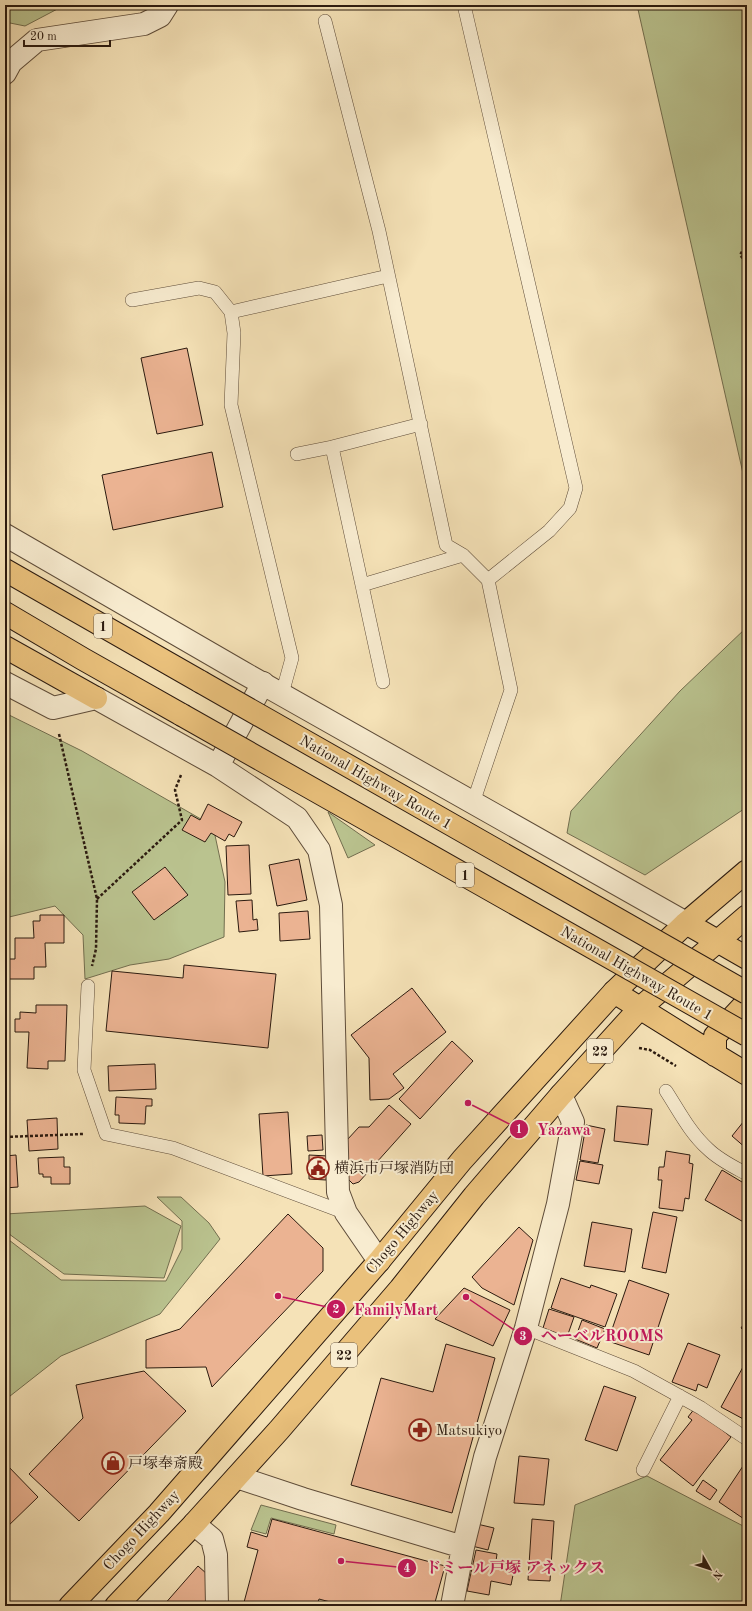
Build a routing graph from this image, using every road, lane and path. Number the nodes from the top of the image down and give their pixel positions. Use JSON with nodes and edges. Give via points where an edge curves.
{"nodes":[{"id":1,"x":167,"y":5,"type":"edge"},
{"id":2,"x":464,"y":5,"type":"edge"},
{"id":3,"x":325,"y":21,"type":"dead end"},
{"id":4,"x":5,"y":73,"type":"edge"},
{"id":5,"x":747,"y":243,"type":"edge"},
{"id":6,"x":747,"y":263,"type":"edge"},
{"id":7,"x":388,"y":276,"type":"junction"},
{"id":8,"x":132,"y":300,"type":"dead end"},
{"id":9,"x":231,"y":312,"type":"junction"},
{"id":10,"x":421,"y":424,"type":"junction"},
{"id":11,"x":332,"y":447,"type":"junction"},
{"id":12,"x":297,"y":454,"type":"dead end"},
{"id":13,"x":5,"y":535,"type":"edge"},
{"id":14,"x":463,"y":555,"type":"junction"},
{"id":15,"x":5,"y":570,"type":"edge"},
{"id":16,"x":488,"y":580,"type":"junction"},
{"id":17,"x":362,"y":585,"type":"junction"},
{"id":18,"x":5,"y":613,"type":"edge"},
{"id":19,"x":5,"y":647,"type":"edge"},
{"id":20,"x":383,"y":682,"type":"dead end"},
{"id":21,"x":5,"y":683,"type":"edge"},
{"id":22,"x":263,"y":683,"type":"junction"},
{"id":23,"x":282,"y":694,"type":"junction"},
{"id":24,"x":96,"y":698,"type":"junction"},
{"id":25,"x":53,"y":708,"type":"junction"},
{"id":26,"x":218,"y":766,"type":"junction"},
{"id":27,"x":175,"y":790,"type":"dead end"},
{"id":28,"x":473,"y":803,"type":"junction"},
{"id":29,"x":747,"y":871,"type":"edge"},
{"id":30,"x":97,"y":899,"type":"junction"},
{"id":31,"x":747,"y":916,"type":"edge"},
{"id":32,"x":686,"y":923,"type":"junction"},
{"id":33,"x":717,"y":941,"type":"junction"},
{"id":34,"x":747,"y":958,"type":"edge"},
{"id":35,"x":88,"y":986,"type":"joint"},
{"id":36,"x":614,"y":992,"type":"junction"},
{"id":37,"x":747,"y":993,"type":"edge"},
{"id":38,"x":747,"y":1002,"type":"edge"},
{"id":39,"x":640,"y":1008,"type":"junction"},
{"id":40,"x":747,"y":1035,"type":"edge"},
{"id":41,"x":635,"y":1049,"type":"dead end"},
{"id":42,"x":714,"y":1055,"type":"junction"},
{"id":43,"x":676,"y":1066,"type":"dead end"},
{"id":44,"x":747,"y":1074,"type":"edge"},
{"id":45,"x":666,"y":1091,"type":"dead end"},
{"id":46,"x":561,"y":1095,"type":"junction"},
{"id":47,"x":71,"y":1134,"type":"dead end"},
{"id":48,"x":5,"y":1137,"type":"edge"},
{"id":49,"x":747,"y":1174,"type":"edge"},
{"id":50,"x":346,"y":1213,"type":"junction"},
{"id":51,"x":379,"y":1261,"type":"junction"},
{"id":52,"x":526,"y":1328,"type":"junction"},
{"id":53,"x":680,"y":1396,"type":"junction"},
{"id":54,"x":747,"y":1439,"type":"edge"},
{"id":55,"x":643,"y":1470,"type":"dead end"},
{"id":56,"x":237,"y":1477,"type":"junction"},
{"id":57,"x":194,"y":1524,"type":"junction"},
{"id":58,"x":463,"y":1547,"type":"junction"},
{"id":59,"x":70,"y":1606,"type":"edge"},
{"id":60,"x":116,"y":1606,"type":"edge"},
{"id":61,"x":217,"y":1606,"type":"edge"},
{"id":62,"x":452,"y":1606,"type":"edge"}],
"edges":[{"from":1,"to":4,"type":"street","via":[[160,16],[144,24],[37,40],[10,62]]},
{"from":2,"to":16,"type":"lane","via":[[576,488],[570,508],[550,531]]},
{"from":3,"to":7,"type":"lane","via":[[379,231]]},
{"from":5,"to":6,"type":"path","via":[[740,255]]},
{"from":7,"to":9,"type":"lane"},
{"from":7,"to":10,"type":"lane"},
{"from":8,"to":9,"type":"lane","via":[[199,288],[215,292]]},
{"from":9,"to":23,"type":"lane","via":[[234,333],[231,405],[292,658]]},
{"from":10,"to":11,"type":"lane"},
{"from":10,"to":14,"type":"lane","via":[[446,545]]},
{"from":11,"to":12,"type":"lane"},
{"from":11,"to":17,"type":"lane"},
{"from":13,"to":22,"type":"street"},
{"from":14,"to":16,"type":"lane"},
{"from":14,"to":17,"type":"lane"},
{"from":15,"to":37,"type":"main road","name":"National Highway Route 1","number":"1","bridge":true},
{"from":16,"to":28,"type":"lane","via":[[510,690]]},
{"from":17,"to":20,"type":"lane"},
{"from":18,"to":40,"type":"main road","name":"National Highway Route 1","number":"1","bridge":true,"via":[[182,716]]},
{"from":19,"to":24,"type":"main road"},
{"from":21,"to":25,"type":"street"},
{"from":22,"to":23,"type":"street"},
{"from":22,"to":26,"type":"street"},
{"from":23,"to":28,"type":"street"},
{"from":24,"to":25,"type":"street"},
{"from":24,"to":26,"type":"street"},
{"from":25,"to":30,"type":"path"},
{"from":26,"to":50,"type":"street","via":[[297,818],[319,850],[331,905],[338,1192]]},
{"from":27,"to":30,"type":"path","via":[[182,820]]},
{"from":28,"to":32,"type":"street"},
{"from":29,"to":32,"type":"main road","name":"Chogo Highway","number":"22"},
{"from":30,"to":35,"type":"path","via":[[96,949]]},
{"from":31,"to":33,"type":"main road","number":"22"},
{"from":32,"to":33,"type":"main road"},
{"from":32,"to":36,"type":"main road","name":"Chogo Highway","number":"22"},
{"from":33,"to":34,"type":"main road"},
{"from":33,"to":39,"type":"main road","number":"22"},
{"from":35,"to":50,"type":"lane","via":[[84,1070],[106,1134],[173,1148]]},
{"from":36,"to":39,"type":"main road"},
{"from":36,"to":51,"type":"main road","name":"Chogo Highway","number":"22","via":[[462,1160]]},
{"from":38,"to":42,"type":"main road","via":[[715,1036]]},
{"from":39,"to":42,"type":"main road"},
{"from":39,"to":46,"type":"main road","number":"22"},
{"from":41,"to":43,"type":"path","via":[[640,1047],[650,1050]]},
{"from":42,"to":44,"type":"main road"},
{"from":45,"to":49,"type":"lane","via":[[693,1132],[708,1149],[721,1160]]},
{"from":46,"to":52,"type":"street","via":[[573,1122],[558,1204]]},
{"from":46,"to":56,"type":"main road","number":"22","via":[[474,1196],[400,1289]]},
{"from":47,"to":48,"type":"path"},
{"from":50,"to":51,"type":"street"},
{"from":51,"to":59,"type":"main road","name":"Chogo Highway","number":"22","via":[[159,1513]]},
{"from":52,"to":53,"type":"lane","via":[[634,1371]]},
{"from":52,"to":58,"type":"street","via":[[485,1457]]},
{"from":53,"to":54,"type":"lane"},
{"from":53,"to":55,"type":"lane"},
{"from":56,"to":57,"type":"main road","number":"22"},
{"from":56,"to":58,"type":"street"},
{"from":57,"to":60,"type":"main road","number":"22"},
{"from":57,"to":61,"type":"street","via":[[212,1539],[216,1555]]},
{"from":58,"to":62,"type":"street"}]}
